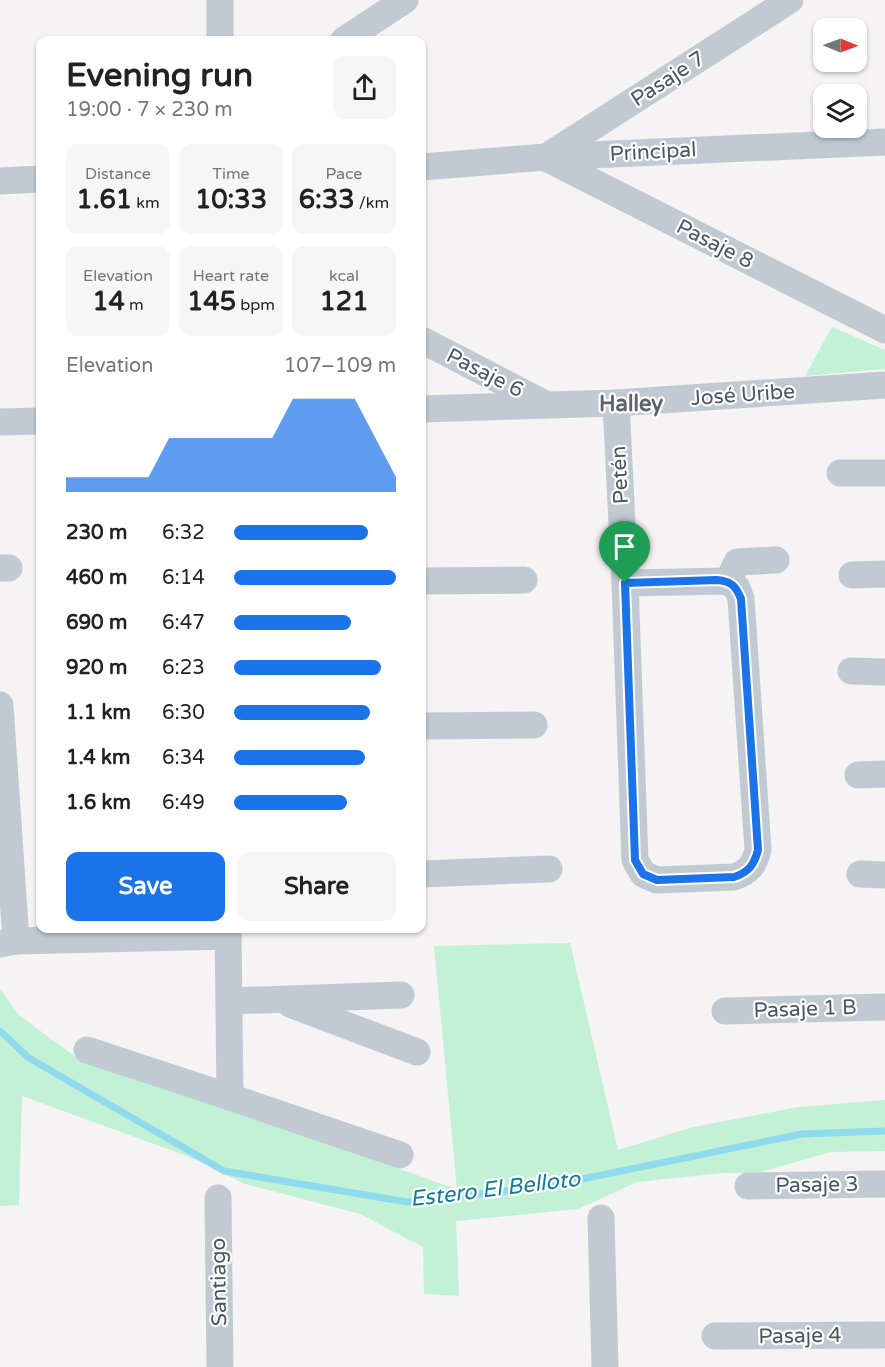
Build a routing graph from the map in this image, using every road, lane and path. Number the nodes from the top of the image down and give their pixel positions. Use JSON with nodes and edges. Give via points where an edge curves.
{"nodes":[{"id":1,"x":220,"y":0,"type":"edge"},
{"id":2,"x":405,"y":0,"type":"edge"},
{"id":3,"x":790,"y":0,"type":"edge"},
{"id":4,"x":220,"y":36,"type":"edge"},
{"id":5,"x":350,"y":36,"type":"edge"},
{"id":6,"x":885,"y":142,"type":"edge"},
{"id":7,"x":545,"y":157,"type":"junction"},
{"id":8,"x":426,"y":167,"type":"edge"},
{"id":9,"x":36,"y":179,"type":"edge"},
{"id":10,"x":0,"y":181,"type":"edge"},
{"id":11,"x":885,"y":330,"type":"edge"},
{"id":12,"x":426,"y":342,"type":"edge"},
{"id":13,"x":885,"y":385,"type":"edge"},
{"id":14,"x":616,"y":403,"type":"junction"},
{"id":15,"x":548,"y":405,"type":"junction"},
{"id":16,"x":426,"y":409,"type":"edge"},
{"id":17,"x":36,"y":421,"type":"edge"},
{"id":18,"x":0,"y":422,"type":"edge"},
{"id":19,"x":840,"y":473,"type":"dead end"},
{"id":20,"x":885,"y":473,"type":"edge"},
{"id":21,"x":776,"y":560,"type":"dead end"},
{"id":22,"x":885,"y":574,"type":"edge"},
{"id":23,"x":852,"y":575,"type":"dead end"},
{"id":24,"x":524,"y":580,"type":"dead end"},
{"id":25,"x":426,"y":581,"type":"edge"},
{"id":26,"x":728,"y":581,"type":"junction"},
{"id":27,"x":625,"y":583,"type":"junction"},
{"id":28,"x":851,"y":671,"type":"dead end"},
{"id":29,"x":885,"y":672,"type":"edge"},
{"id":30,"x":0,"y":705,"type":"edge"},
{"id":31,"x":534,"y":725,"type":"dead end"},
{"id":32,"x":426,"y":726,"type":"edge"},
{"id":33,"x":885,"y":774,"type":"edge"},
{"id":34,"x":858,"y":775,"type":"dead end"},
{"id":35,"x":549,"y":869,"type":"dead end"},
{"id":36,"x":426,"y":874,"type":"edge"},
{"id":37,"x":208,"y":933,"type":"edge"},
{"id":38,"x":228,"y":933,"type":"edge"},
{"id":39,"x":8,"y":943,"type":"edge"},
{"id":40,"x":278,"y":999,"type":"junction"},
{"id":41,"x":230,"y":1001,"type":"junction"},
{"id":42,"x":885,"y":1006,"type":"edge"},
{"id":43,"x":725,"y":1011,"type":"dead end"},
{"id":44,"x":391,"y":1042,"type":"junction"},
{"id":45,"x":87,"y":1050,"type":"dead end"},
{"id":46,"x":417,"y":1052,"type":"dead end"},
{"id":47,"x":230,"y":1096,"type":"junction"},
{"id":48,"x":400,"y":1155,"type":"dead end"},
{"id":49,"x":885,"y":1184,"type":"edge"},
{"id":50,"x":748,"y":1186,"type":"dead end"},
{"id":51,"x":218,"y":1198,"type":"dead end"},
{"id":52,"x":602,"y":1218,"type":"dead end"},
{"id":53,"x":885,"y":1335,"type":"edge"},
{"id":54,"x":715,"y":1336,"type":"dead end"},
{"id":55,"x":220,"y":1367,"type":"edge"},
{"id":56,"x":605,"y":1367,"type":"edge"}],
"edges":[{"from":1,"to":4,"type":"street"},
{"from":2,"to":5,"type":"street"},
{"from":3,"to":7,"type":"street","name":"Pasaje 7"},
{"from":6,"to":7,"type":"street","name":"Principal"},
{"from":7,"to":8,"type":"street","name":"Principal"},
{"from":7,"to":11,"type":"street","name":"Pasaje 8"},
{"from":9,"to":10,"type":"street"},
{"from":12,"to":15,"type":"street","name":"Pasaje 6"},
{"from":13,"to":14,"type":"street","name":"José Uribe"},
{"from":14,"to":15,"type":"street","name":"José Uribe"},
{"from":14,"to":27,"type":"street","name":"Petén"},
{"from":15,"to":16,"type":"street","name":"José Uribe"},
{"from":17,"to":18,"type":"street"},
{"from":19,"to":20,"type":"street"},
{"from":21,"to":26,"type":"street","via":[[737,562]]},
{"from":22,"to":23,"type":"street"},
{"from":24,"to":25,"type":"street"},
{"from":26,"to":27,"type":"street"},
{"from":26,"to":27,"type":"street","name":"Petén","via":[[741,599],[758,850],[750,869],[734,877],[657,880],[643,874],[635,860]]},
{"from":28,"to":29,"type":"street"},
{"from":30,"to":39,"type":"street"},
{"from":31,"to":32,"type":"street"},
{"from":33,"to":34,"type":"street"},
{"from":35,"to":36,"type":"street"},
{"from":37,"to":39,"type":"street"},
{"from":38,"to":41,"type":"street"},
{"from":40,"to":41,"type":"street"},
{"from":40,"to":44,"type":"street"},
{"from":40,"to":44,"type":"street","via":[[393,995]]},
{"from":41,"to":47,"type":"street"},
{"from":42,"to":43,"type":"street","name":"Pasaje 1 B"},
{"from":44,"to":46,"type":"street"},
{"from":45,"to":47,"type":"street"},
{"from":47,"to":48,"type":"street"},
{"from":49,"to":50,"type":"street","name":"Pasaje 3"},
{"from":51,"to":55,"type":"street","name":"Santiago"},
{"from":52,"to":56,"type":"street"},
{"from":53,"to":54,"type":"street","name":"Pasaje 4"}]}
